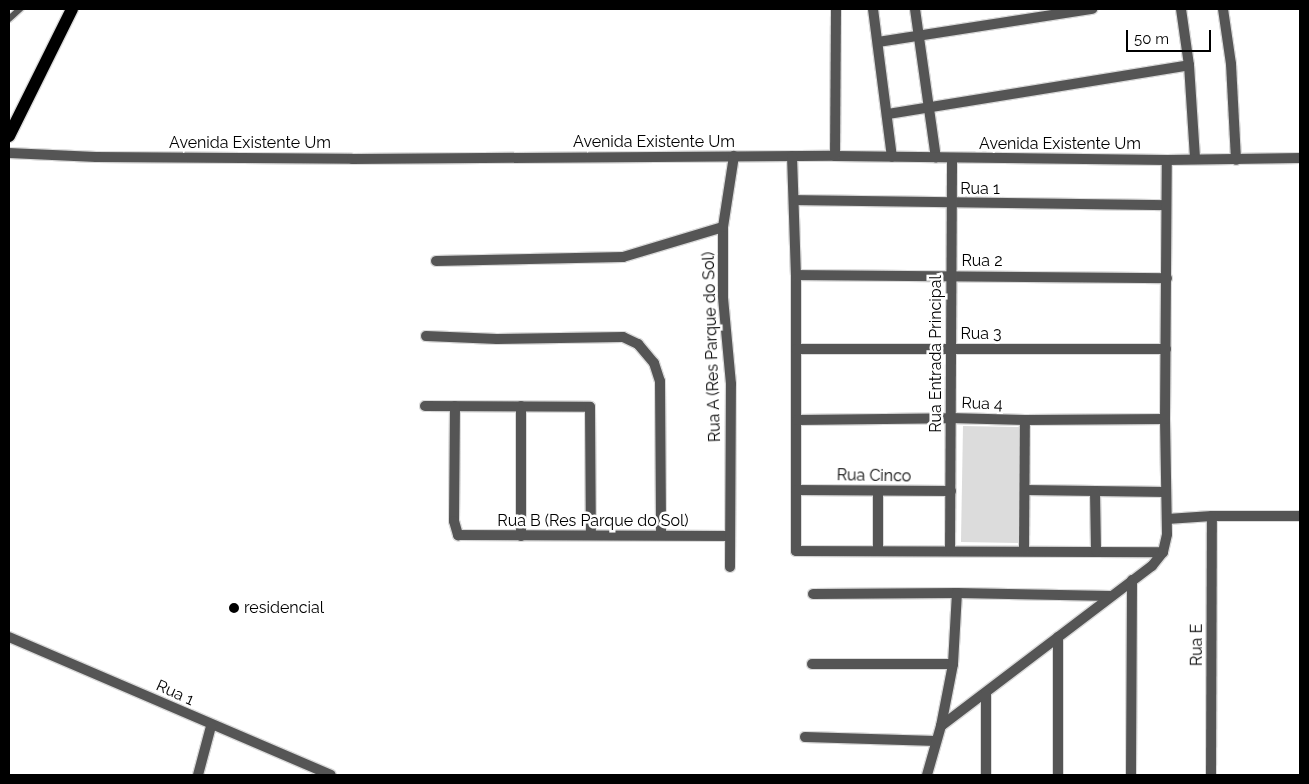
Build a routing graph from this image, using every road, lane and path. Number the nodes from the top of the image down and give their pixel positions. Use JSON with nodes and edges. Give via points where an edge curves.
{"nodes":[{"id":1,"x":20,"y":9,"type":"edge"},
{"id":2,"x":72,"y":9,"type":"edge"},
{"id":3,"x":836,"y":9,"type":"edge"},
{"id":4,"x":873,"y":9,"type":"edge"},
{"id":5,"x":915,"y":9,"type":"edge"},
{"id":6,"x":1092,"y":9,"type":"edge"},
{"id":7,"x":1181,"y":9,"type":"edge"},
{"id":8,"x":1223,"y":9,"type":"edge"},
{"id":9,"x":9,"y":19,"type":"edge"},
{"id":10,"x":921,"y":36,"type":"junction"},
{"id":11,"x":878,"y":42,"type":"junction"},
{"id":12,"x":1189,"y":65,"type":"junction"},
{"id":13,"x":931,"y":108,"type":"junction"},
{"id":14,"x":888,"y":114,"type":"junction"},
{"id":15,"x":9,"y":136,"type":"edge"},
{"id":16,"x":9,"y":153,"type":"edge"},
{"id":17,"x":734,"y":156,"type":"junction"},
{"id":18,"x":792,"y":156,"type":"junction"},
{"id":19,"x":835,"y":156,"type":"junction"},
{"id":20,"x":892,"y":157,"type":"junction"},
{"id":21,"x":936,"y":158,"type":"junction"},
{"id":22,"x":952,"y":158,"type":"junction"},
{"id":23,"x":1300,"y":158,"type":"edge"},
{"id":24,"x":1194,"y":159,"type":"junction"},
{"id":25,"x":1167,"y":160,"type":"junction"},
{"id":26,"x":1236,"y":160,"type":"junction"},
{"id":27,"x":794,"y":200,"type":"junction"},
{"id":28,"x":952,"y":204,"type":"junction"},
{"id":29,"x":1166,"y":205,"type":"junction"},
{"id":30,"x":722,"y":227,"type":"junction"},
{"id":31,"x":436,"y":261,"type":"dead end"},
{"id":32,"x":796,"y":275,"type":"junction"},
{"id":33,"x":951,"y":276,"type":"junction"},
{"id":34,"x":1167,"y":278,"type":"junction"},
{"id":35,"x":426,"y":336,"type":"dead end"},
{"id":36,"x":950,"y":348,"type":"junction"},
{"id":37,"x":796,"y":349,"type":"junction"},
{"id":38,"x":1166,"y":349,"type":"junction"},
{"id":39,"x":425,"y":406,"type":"dead end"},
{"id":40,"x":455,"y":406,"type":"junction"},
{"id":41,"x":520,"y":406,"type":"junction"},
{"id":42,"x":950,"y":418,"type":"junction"},
{"id":43,"x":1165,"y":419,"type":"junction"},
{"id":44,"x":797,"y":420,"type":"junction"},
{"id":45,"x":1026,"y":420,"type":"junction"},
{"id":46,"x":796,"y":490,"type":"junction"},
{"id":47,"x":1025,"y":490,"type":"junction"},
{"id":48,"x":951,"y":491,"type":"junction"},
{"id":49,"x":878,"y":492,"type":"junction"},
{"id":50,"x":1095,"y":492,"type":"junction"},
{"id":51,"x":1166,"y":492,"type":"junction"},
{"id":52,"x":1212,"y":516,"type":"junction"},
{"id":53,"x":1300,"y":516,"type":"edge"},
{"id":54,"x":1167,"y":519,"type":"junction"},
{"id":55,"x":591,"y":535,"type":"junction"},
{"id":56,"x":661,"y":535,"type":"junction"},
{"id":57,"x":521,"y":536,"type":"junction"},
{"id":58,"x":730,"y":536,"type":"junction"},
{"id":59,"x":878,"y":550,"type":"junction"},
{"id":60,"x":950,"y":550,"type":"junction"},
{"id":61,"x":1024,"y":550,"type":"junction"},
{"id":62,"x":1096,"y":551,"type":"junction"},
{"id":63,"x":1163,"y":552,"type":"junction"},
{"id":64,"x":730,"y":567,"type":"dead end"},
{"id":65,"x":1132,"y":580,"type":"junction"},
{"id":66,"x":957,"y":593,"type":"junction"},
{"id":67,"x":813,"y":594,"type":"dead end"},
{"id":68,"x":1111,"y":596,"type":"junction"},
{"id":69,"x":9,"y":637,"type":"edge"},
{"id":70,"x":1058,"y":637,"type":"junction"},
{"id":71,"x":812,"y":664,"type":"dead end"},
{"id":72,"x":953,"y":664,"type":"junction"},
{"id":73,"x":986,"y":693,"type":"junction"},
{"id":74,"x":211,"y":726,"type":"junction"},
{"id":75,"x":941,"y":726,"type":"junction"},
{"id":76,"x":805,"y":737,"type":"dead end"},
{"id":77,"x":936,"y":742,"type":"junction"},
{"id":78,"x":198,"y":775,"type":"edge"},
{"id":79,"x":330,"y":775,"type":"edge"},
{"id":80,"x":927,"y":775,"type":"edge"},
{"id":81,"x":986,"y":775,"type":"edge"},
{"id":82,"x":1058,"y":775,"type":"edge"},
{"id":83,"x":1131,"y":775,"type":"edge"},
{"id":84,"x":1211,"y":775,"type":"edge"}],
"edges":[{"from":1,"to":9,"type":"lane"},
{"from":2,"to":15,"type":"main road"},
{"from":3,"to":19,"type":"street"},
{"from":4,"to":11,"type":"street"},
{"from":5,"to":10,"type":"street"},
{"from":6,"to":10,"type":"street"},
{"from":7,"to":12,"type":"street"},
{"from":8,"to":26,"type":"street"},
{"from":10,"to":11,"type":"street"},
{"from":10,"to":13,"type":"street"},
{"from":11,"to":14,"type":"street"},
{"from":12,"to":13,"type":"street"},
{"from":12,"to":24,"type":"street"},
{"from":13,"to":14,"type":"street"},
{"from":13,"to":21,"type":"street"},
{"from":14,"to":20,"type":"street"},
{"from":16,"to":17,"type":"street","name":"Avenida Existente Um","via":[[342,159]]},
{"from":17,"to":18,"type":"street","name":"Avenida Existente Um"},
{"from":17,"to":30,"type":"street","name":"Rua A (Res Parque do Sol)"},
{"from":18,"to":19,"type":"street","name":"Avenida Existente Um"},
{"from":18,"to":27,"type":"street"},
{"from":19,"to":20,"type":"street","name":"Avenida Existente Um"},
{"from":20,"to":21,"type":"street","name":"Avenida Existente Um"},
{"from":21,"to":22,"type":"street","name":"Avenida Existente Um"},
{"from":22,"to":25,"type":"street","name":"Avenida Existente Um"},
{"from":22,"to":28,"type":"street","name":"Rua Entrada Principal"},
{"from":23,"to":26,"type":"street","name":"Avenida Existente Um"},
{"from":24,"to":25,"type":"street","name":"Avenida Existente Um"},
{"from":24,"to":26,"type":"street","name":"Avenida Existente Um"},
{"from":25,"to":29,"type":"street"},
{"from":27,"to":28,"type":"street","name":"Rua 1"},
{"from":27,"to":32,"type":"street"},
{"from":28,"to":29,"type":"street","name":"Rua 1"},
{"from":28,"to":33,"type":"street","name":"Rua Entrada Principal"},
{"from":29,"to":34,"type":"street"},
{"from":30,"to":31,"type":"street","via":[[623,257]]},
{"from":30,"to":58,"type":"street","name":"Rua A (Res Parque do Sol)","via":[[723,297],[732,384]]},
{"from":32,"to":33,"type":"street","name":"Rua 2"},
{"from":32,"to":37,"type":"street"},
{"from":33,"to":34,"type":"street","name":"Rua 2"},
{"from":33,"to":36,"type":"street","name":"Rua Entrada Principal"},
{"from":34,"to":38,"type":"street"},
{"from":35,"to":56,"type":"street","via":[[497,339],[623,337],[638,344],[654,363],[660,381]]},
{"from":36,"to":37,"type":"street","name":"Rua 3"},
{"from":36,"to":38,"type":"street","name":"Rua 3"},
{"from":36,"to":42,"type":"street","name":"Rua Entrada Principal"},
{"from":37,"to":44,"type":"street"},
{"from":38,"to":43,"type":"street"},
{"from":39,"to":40,"type":"street"},
{"from":40,"to":41,"type":"street"},
{"from":40,"to":57,"type":"street","name":"Rua B (Res Parque do Sol)","via":[[456,533],[461,536]]},
{"from":41,"to":55,"type":"street","via":[[590,408]]},
{"from":41,"to":57,"type":"street"},
{"from":42,"to":44,"type":"street","name":"Rua 4"},
{"from":42,"to":45,"type":"street","name":"Rua 4"},
{"from":42,"to":48,"type":"street","name":"Rua Entrada Principal"},
{"from":43,"to":45,"type":"street","name":"Rua 4"},
{"from":43,"to":51,"type":"street"},
{"from":44,"to":46,"type":"street"},
{"from":45,"to":47,"type":"street"},
{"from":46,"to":49,"type":"street","name":"Rua Cinco"},
{"from":46,"to":59,"type":"street","via":[[796,551]]},
{"from":47,"to":50,"type":"street"},
{"from":47,"to":61,"type":"street"},
{"from":48,"to":49,"type":"street","name":"Rua Cinco"},
{"from":48,"to":60,"type":"street","name":"Rua Entrada Principal"},
{"from":49,"to":59,"type":"street"},
{"from":50,"to":51,"type":"street"},
{"from":50,"to":62,"type":"street"},
{"from":51,"to":54,"type":"street"},
{"from":52,"to":53,"type":"street"},
{"from":52,"to":54,"type":"street"},
{"from":52,"to":84,"type":"street","name":"Rua E"},
{"from":54,"to":63,"type":"street"},
{"from":55,"to":56,"type":"street","name":"Rua B (Res Parque do Sol)"},
{"from":55,"to":57,"type":"street","name":"Rua B (Res Parque do Sol)"},
{"from":56,"to":58,"type":"street","name":"Rua B (Res Parque do Sol)"},
{"from":58,"to":64,"type":"street","name":"Rua A (Res Parque do Sol)"},
{"from":59,"to":60,"type":"street"},
{"from":60,"to":61,"type":"street"},
{"from":61,"to":62,"type":"street"},
{"from":62,"to":63,"type":"street"},
{"from":63,"to":65,"type":"street","via":[[1152,566]]},
{"from":65,"to":68,"type":"street"},
{"from":65,"to":83,"type":"street"},
{"from":66,"to":67,"type":"street"},
{"from":66,"to":68,"type":"street"},
{"from":66,"to":72,"type":"street"},
{"from":68,"to":70,"type":"street"},
{"from":69,"to":74,"type":"street","name":"Rua 1"},
{"from":70,"to":73,"type":"street"},
{"from":70,"to":82,"type":"street"},
{"from":71,"to":72,"type":"street"},
{"from":72,"to":75,"type":"street"},
{"from":73,"to":75,"type":"street"},
{"from":73,"to":81,"type":"street"},
{"from":74,"to":78,"type":"street"},
{"from":74,"to":79,"type":"street","name":"Rua 1"},
{"from":75,"to":77,"type":"street"},
{"from":76,"to":77,"type":"street"},
{"from":77,"to":80,"type":"street"}]}
